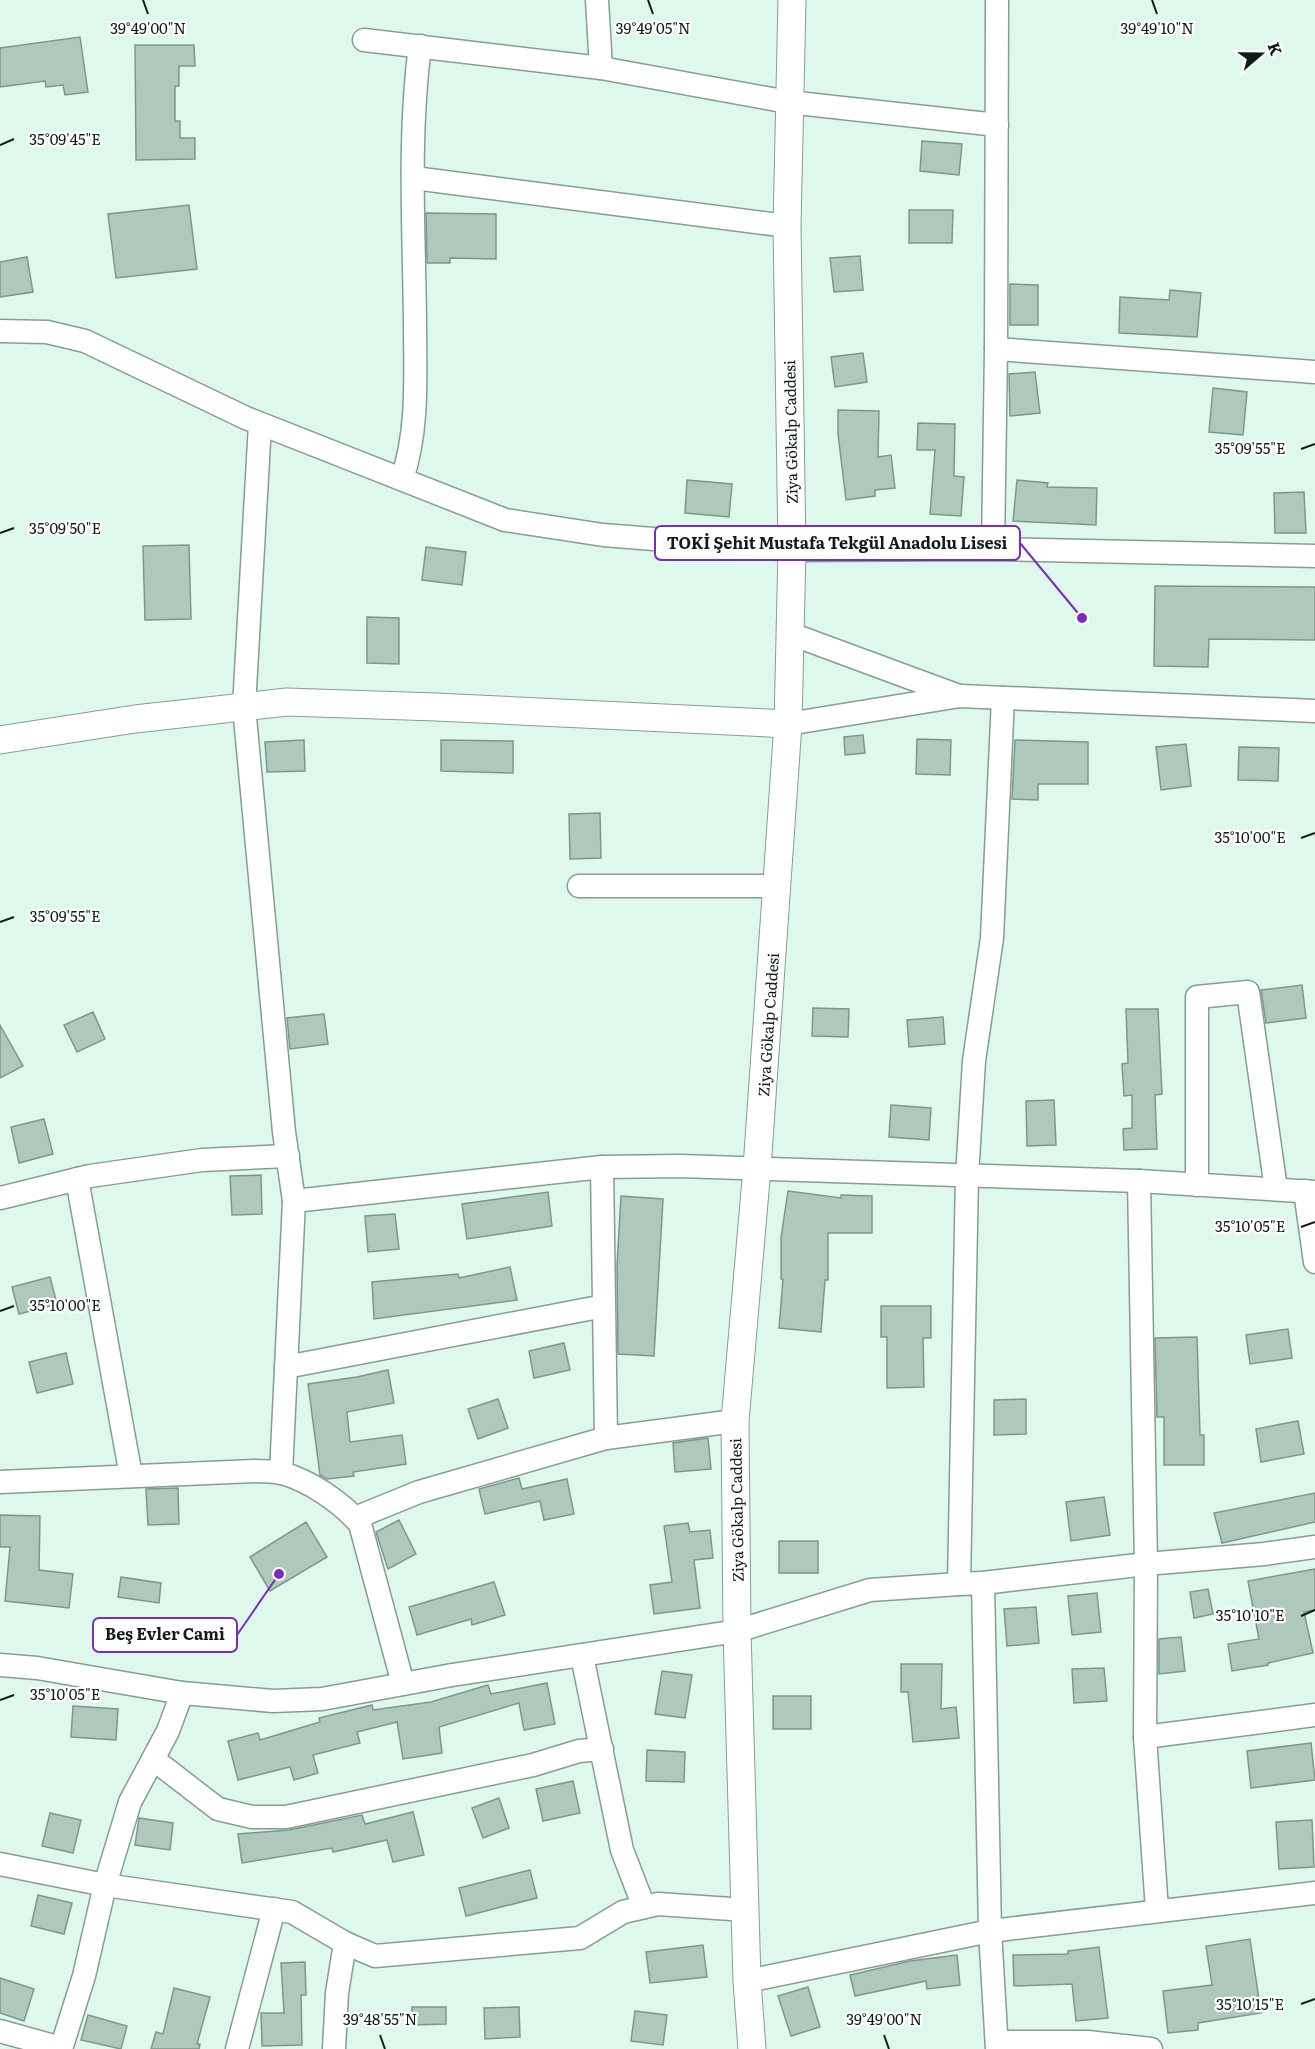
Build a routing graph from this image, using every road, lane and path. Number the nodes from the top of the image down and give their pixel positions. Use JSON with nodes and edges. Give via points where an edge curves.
{"nodes":[{"id":1,"x":597,"y":0,"type":"edge"},
{"id":2,"x":792,"y":0,"type":"edge"},
{"id":3,"x":997,"y":0,"type":"edge"},
{"id":4,"x":364,"y":40,"type":"dead end"},
{"id":5,"x":420,"y":46,"type":"junction"},
{"id":6,"x":601,"y":68,"type":"junction"},
{"id":7,"x":788,"y":102,"type":"junction"},
{"id":8,"x":997,"y":125,"type":"junction"},
{"id":9,"x":414,"y":178,"type":"junction"},
{"id":10,"x":787,"y":226,"type":"junction"},
{"id":11,"x":0,"y":332,"type":"edge"},
{"id":12,"x":996,"y":350,"type":"junction"},
{"id":13,"x":1315,"y":372,"type":"edge"},
{"id":14,"x":260,"y":423,"type":"junction"},
{"id":15,"x":402,"y":479,"type":"junction"},
{"id":16,"x":993,"y":549,"type":"junction"},
{"id":17,"x":792,"y":550,"type":"junction"},
{"id":18,"x":1315,"y":556,"type":"edge"},
{"id":19,"x":792,"y":634,"type":"junction"},
{"id":20,"x":960,"y":696,"type":"junction"},
{"id":21,"x":1003,"y":698,"type":"junction"},
{"id":22,"x":244,"y":707,"type":"junction"},
{"id":23,"x":1315,"y":711,"type":"edge"},
{"id":24,"x":788,"y":724,"type":"junction"},
{"id":25,"x":0,"y":740,"type":"edge"},
{"id":26,"x":579,"y":886,"type":"dead end"},
{"id":27,"x":778,"y":886,"type":"junction"},
{"id":28,"x":288,"y":1156,"type":"junction"},
{"id":29,"x":602,"y":1167,"type":"junction"},
{"id":30,"x":757,"y":1168,"type":"junction"},
{"id":31,"x":967,"y":1176,"type":"junction"},
{"id":32,"x":77,"y":1179,"type":"junction"},
{"id":33,"x":1139,"y":1181,"type":"junction"},
{"id":34,"x":1197,"y":1185,"type":"junction"},
{"id":35,"x":1276,"y":1189,"type":"junction"},
{"id":36,"x":1310,"y":1191,"type":"edge"},
{"id":37,"x":0,"y":1198,"type":"edge"},
{"id":38,"x":294,"y":1201,"type":"junction"},
{"id":39,"x":1315,"y":1262,"type":"edge"},
{"id":40,"x":604,"y":1306,"type":"junction"},
{"id":41,"x":286,"y":1367,"type":"junction"},
{"id":42,"x":735,"y":1421,"type":"junction"},
{"id":43,"x":606,"y":1438,"type":"junction"},
{"id":44,"x":281,"y":1473,"type":"junction"},
{"id":45,"x":131,"y":1476,"type":"junction"},
{"id":46,"x":0,"y":1482,"type":"edge"},
{"id":47,"x":355,"y":1518,"type":"junction"},
{"id":48,"x":1315,"y":1546,"type":"edge"},
{"id":49,"x":1146,"y":1564,"type":"junction"},
{"id":50,"x":982,"y":1583,"type":"junction"},
{"id":51,"x":959,"y":1584,"type":"junction"},
{"id":52,"x":737,"y":1631,"type":"junction"},
{"id":53,"x":582,"y":1656,"type":"junction"},
{"id":54,"x":0,"y":1665,"type":"edge"},
{"id":55,"x":403,"y":1684,"type":"junction"},
{"id":56,"x":182,"y":1693,"type":"junction"},
{"id":57,"x":1315,"y":1715,"type":"edge"},
{"id":58,"x":1145,"y":1737,"type":"junction"},
{"id":59,"x":602,"y":1749,"type":"junction"},
{"id":60,"x":153,"y":1759,"type":"junction"},
{"id":61,"x":0,"y":1864,"type":"edge"},
{"id":62,"x":105,"y":1885,"type":"junction"},
{"id":63,"x":1315,"y":1893,"type":"edge"},
{"id":64,"x":644,"y":1907,"type":"junction"},
{"id":65,"x":274,"y":1909,"type":"junction"},
{"id":66,"x":746,"y":1910,"type":"junction"},
{"id":67,"x":1157,"y":1910,"type":"junction"},
{"id":68,"x":990,"y":1931,"type":"junction"},
{"id":69,"x":345,"y":1943,"type":"junction"},
{"id":70,"x":747,"y":1981,"type":"junction"},
{"id":71,"x":0,"y":2031,"type":"edge"},
{"id":72,"x":997,"y":2045,"type":"edge"},
{"id":73,"x":61,"y":2048,"type":"edge"},
{"id":74,"x":237,"y":2049,"type":"edge"},
{"id":75,"x":334,"y":2049,"type":"edge"},
{"id":76,"x":752,"y":2049,"type":"edge"},
{"id":77,"x":1151,"y":2049,"type":"edge"}],
"edges":[{"from":1,"to":6,"type":"street"},
{"from":2,"to":7,"type":"street","name":"Ziya Gökalp Caddesi"},
{"from":3,"to":8,"type":"street"},
{"from":4,"to":5,"type":"street"},
{"from":5,"to":6,"type":"street"},
{"from":5,"to":9,"type":"street","via":[[414,98]]},
{"from":6,"to":7,"type":"street"},
{"from":7,"to":8,"type":"street"},
{"from":7,"to":10,"type":"street","name":"Ziya Gökalp Caddesi"},
{"from":8,"to":12,"type":"street"},
{"from":9,"to":10,"type":"street"},
{"from":9,"to":15,"type":"street","via":[[415,388],[411,439]]},
{"from":10,"to":17,"type":"street","name":"Ziya Gökalp Caddesi"},
{"from":11,"to":14,"type":"street","via":[[47,332],[85,341]]},
{"from":12,"to":13,"type":"street"},
{"from":12,"to":16,"type":"street"},
{"from":14,"to":15,"type":"street"},
{"from":14,"to":22,"type":"street"},
{"from":15,"to":17,"type":"street","via":[[505,520],[603,535]]},
{"from":16,"to":17,"type":"street"},
{"from":16,"to":18,"type":"street"},
{"from":17,"to":19,"type":"street","name":"Ziya Gökalp Caddesi"},
{"from":19,"to":20,"type":"street"},
{"from":19,"to":24,"type":"street","name":"Ziya Gökalp Caddesi"},
{"from":20,"to":21,"type":"street"},
{"from":20,"to":24,"type":"street"},
{"from":21,"to":23,"type":"street"},
{"from":21,"to":31,"type":"street","via":[[992,938],[974,1061]]},
{"from":22,"to":24,"type":"street","via":[[286,702],[436,706]]},
{"from":22,"to":25,"type":"street"},
{"from":22,"to":28,"type":"street"},
{"from":24,"to":27,"type":"street","name":"Ziya Gökalp Caddesi"},
{"from":26,"to":27,"type":"street"},
{"from":27,"to":30,"type":"street","name":"Ziya Gökalp Caddesi"},
{"from":28,"to":32,"type":"street","via":[[202,1160]]},
{"from":28,"to":38,"type":"street"},
{"from":29,"to":30,"type":"street"},
{"from":29,"to":38,"type":"street"},
{"from":29,"to":40,"type":"street"},
{"from":30,"to":31,"type":"street"},
{"from":30,"to":42,"type":"street","name":"Ziya Gökalp Caddesi"},
{"from":31,"to":33,"type":"street"},
{"from":31,"to":51,"type":"street"},
{"from":32,"to":37,"type":"street"},
{"from":32,"to":45,"type":"street"},
{"from":33,"to":34,"type":"street"},
{"from":33,"to":49,"type":"street"},
{"from":34,"to":35,"type":"street"},
{"from":34,"to":35,"type":"street","via":[[1197,997],[1248,992]]},
{"from":35,"to":36,"type":"street"},
{"from":36,"to":39,"type":"street"},
{"from":38,"to":41,"type":"street"},
{"from":40,"to":41,"type":"street"},
{"from":40,"to":43,"type":"street"},
{"from":41,"to":44,"type":"street"},
{"from":42,"to":43,"type":"street"},
{"from":42,"to":52,"type":"street","name":"Ziya Gökalp Caddesi"},
{"from":43,"to":47,"type":"street","via":[[419,1492]]},
{"from":44,"to":45,"type":"street"},
{"from":44,"to":47,"type":"street","via":[[314,1488]]},
{"from":45,"to":46,"type":"street"},
{"from":47,"to":55,"type":"street","via":[[372,1565]]},
{"from":48,"to":49,"type":"street"},
{"from":49,"to":50,"type":"street"},
{"from":49,"to":58,"type":"street"},
{"from":50,"to":51,"type":"street"},
{"from":50,"to":68,"type":"street"},
{"from":51,"to":52,"type":"street","via":[[870,1590]]},
{"from":52,"to":53,"type":"street"},
{"from":52,"to":66,"type":"street","name":"Ziya Gökalp Caddesi"},
{"from":53,"to":55,"type":"street"},
{"from":53,"to":59,"type":"street"},
{"from":54,"to":56,"type":"street"},
{"from":55,"to":56,"type":"street","via":[[322,1699],[273,1701]]},
{"from":56,"to":60,"type":"street"},
{"from":57,"to":58,"type":"street"},
{"from":58,"to":67,"type":"street"},
{"from":59,"to":60,"type":"street","via":[[286,1817],[252,1817],[218,1809]]},
{"from":59,"to":64,"type":"street","via":[[622,1851]]},
{"from":60,"to":62,"type":"street","via":[[130,1802]]},
{"from":61,"to":62,"type":"street"},
{"from":62,"to":65,"type":"street"},
{"from":62,"to":73,"type":"street","via":[[84,1976]]},
{"from":63,"to":67,"type":"street"},
{"from":64,"to":66,"type":"street","via":[[658,1904]]},
{"from":64,"to":69,"type":"street","via":[[623,1912],[580,1938],[375,1956]]},
{"from":65,"to":69,"type":"street","via":[[292,1911]]},
{"from":65,"to":74,"type":"street"},
{"from":66,"to":70,"type":"street","name":"Ziya Gökalp Caddesi"},
{"from":67,"to":68,"type":"street"},
{"from":68,"to":70,"type":"street"},
{"from":68,"to":72,"type":"street"},
{"from":69,"to":75,"type":"street"},
{"from":70,"to":76,"type":"street","name":"Ziya Gökalp Caddesi"},
{"from":71,"to":73,"type":"street"},
{"from":72,"to":77,"type":"street","via":[[1088,2042]]}]}
